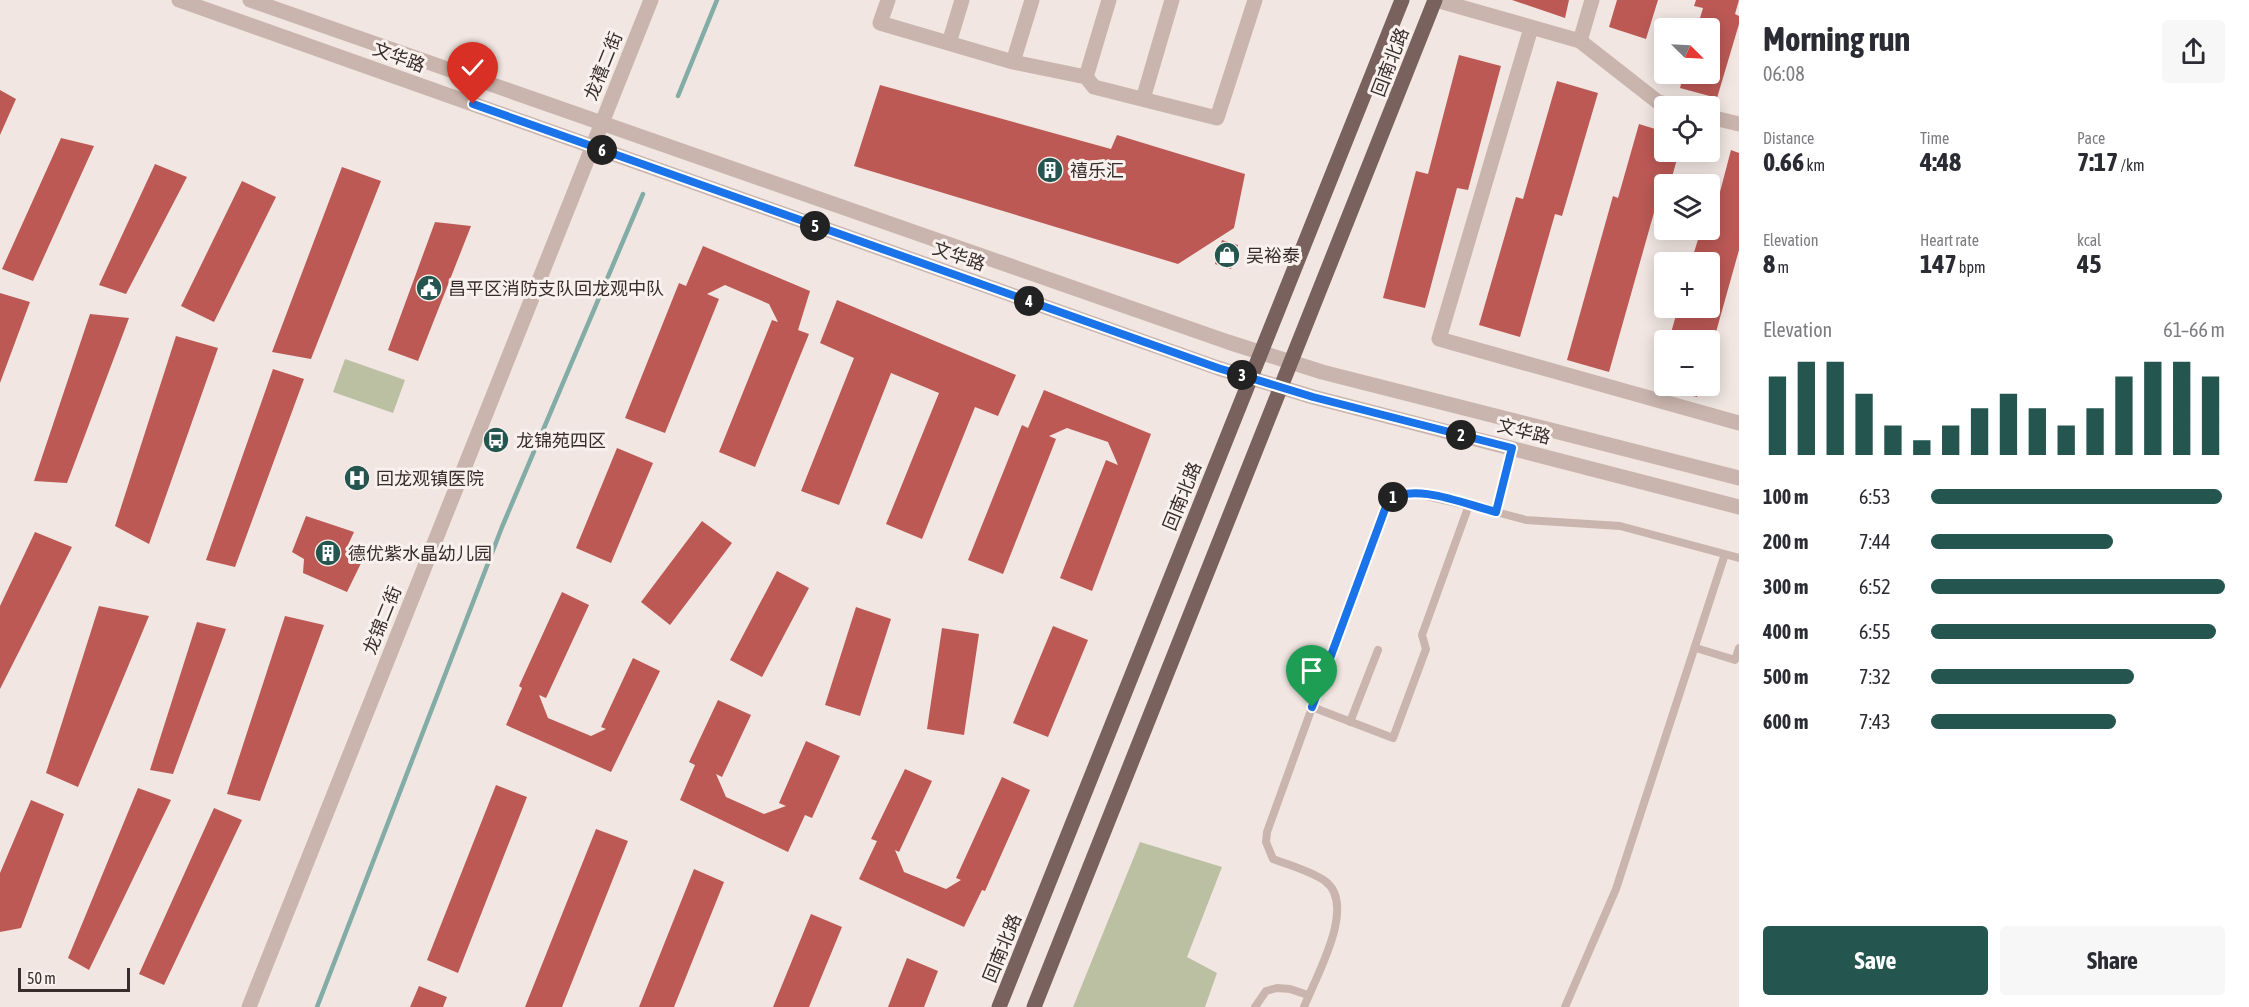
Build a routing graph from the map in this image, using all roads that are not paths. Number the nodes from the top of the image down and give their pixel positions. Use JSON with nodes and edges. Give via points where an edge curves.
{"nodes":[{"id":1,"x":179,"y":0,"type":"edge"},
{"id":2,"x":250,"y":0,"type":"edge"},
{"id":3,"x":651,"y":0,"type":"edge"},
{"id":4,"x":888,"y":0,"type":"edge"},
{"id":5,"x":962,"y":0,"type":"edge"},
{"id":6,"x":1032,"y":0,"type":"edge"},
{"id":7,"x":1109,"y":0,"type":"edge"},
{"id":8,"x":1172,"y":0,"type":"edge"},
{"id":9,"x":1255,"y":0,"type":"edge"},
{"id":10,"x":1402,"y":0,"type":"edge"},
{"id":11,"x":1436,"y":0,"type":"edge"},
{"id":12,"x":1592,"y":0,"type":"edge"},
{"id":13,"x":1531,"y":28,"type":"junction"},
{"id":14,"x":1580,"y":41,"type":"junction"},
{"id":15,"x":949,"y":43,"type":"junction"},
{"id":16,"x":1013,"y":62,"type":"junction"},
{"id":17,"x":1086,"y":77,"type":"junction"},
{"id":18,"x":1143,"y":99,"type":"junction"},
{"id":19,"x":1654,"y":99,"type":"edge"},
{"id":20,"x":1720,"y":119,"type":"edge"},
{"id":21,"x":602,"y":123,"type":"junction"},
{"id":22,"x":1739,"y":124,"type":"edge"},
{"id":23,"x":592,"y":146,"type":"junction"},
{"id":24,"x":1261,"y":352,"type":"junction"},
{"id":25,"x":1292,"y":362,"type":"junction"},
{"id":26,"x":1251,"y":378,"type":"junction"},
{"id":27,"x":1282,"y":387,"type":"junction"},
{"id":28,"x":1739,"y":423,"type":"edge"},
{"id":29,"x":1512,"y":448,"type":"junction"},
{"id":30,"x":1739,"y":478,"type":"edge"},
{"id":31,"x":1469,"y":505,"type":"junction"},
{"id":32,"x":1739,"y":507,"type":"edge"},
{"id":33,"x":1496,"y":512,"type":"junction"},
{"id":34,"x":1725,"y":554,"type":"junction"},
{"id":35,"x":1739,"y":558,"type":"edge"},
{"id":36,"x":1696,"y":648,"type":"junction"},
{"id":37,"x":1739,"y":648,"type":"edge"},
{"id":38,"x":1378,"y":650,"type":"dead end"},
{"id":39,"x":1312,"y":707,"type":"junction"},
{"id":40,"x":1350,"y":722,"type":"junction"},
{"id":41,"x":1308,"y":995,"type":"junction"},
{"id":42,"x":249,"y":1007,"type":"edge"},
{"id":43,"x":999,"y":1007,"type":"edge"},
{"id":44,"x":1034,"y":1007,"type":"edge"},
{"id":45,"x":1255,"y":1007,"type":"edge"},
{"id":46,"x":1304,"y":1007,"type":"edge"},
{"id":47,"x":1565,"y":1007,"type":"edge"}],
"edges":[{"from":1,"to":23,"type":"street","name":"文华路"},
{"from":2,"to":21,"type":"street","name":"文华路"},
{"from":3,"to":21,"type":"street","name":"龙禧二街"},
{"from":4,"to":15,"type":"street","via":[[880,23]]},
{"from":5,"to":15,"type":"street"},
{"from":6,"to":16,"type":"street"},
{"from":7,"to":17,"type":"street"},
{"from":8,"to":18,"type":"street"},
{"from":9,"to":18,"type":"street","via":[[1217,118]]},
{"from":10,"to":24,"type":"main road","name":"回南北路"},
{"from":11,"to":13,"type":"street"},
{"from":11,"to":25,"type":"main road","name":"回南北路"},
{"from":12,"to":14,"type":"street"},
{"from":13,"to":14,"type":"street"},
{"from":13,"to":28,"type":"street","via":[[1439,339]]},
{"from":14,"to":19,"type":"street"},
{"from":15,"to":16,"type":"street"},
{"from":16,"to":17,"type":"street"},
{"from":17,"to":18,"type":"street","via":[[1094,87]]},
{"from":20,"to":22,"type":"street"},
{"from":21,"to":23,"type":"street","name":"龙禧二街"},
{"from":21,"to":24,"type":"street","name":"文华路"},
{"from":23,"to":26,"type":"street","name":"文华路"},
{"from":23,"to":42,"type":"street","name":"龙锦二街"},
{"from":24,"to":25,"type":"street","name":"文华路"},
{"from":24,"to":26,"type":"main road","name":"回南北路"},
{"from":25,"to":27,"type":"main road","name":"回南北路"},
{"from":25,"to":30,"type":"street","name":"文华路"},
{"from":26,"to":27,"type":"street","name":"文华路"},
{"from":26,"to":43,"type":"main road","name":"回南北路"},
{"from":27,"to":29,"type":"street","name":"文华路"},
{"from":27,"to":44,"type":"main road","name":"回南北路"},
{"from":29,"to":32,"type":"street","name":"文华路"},
{"from":29,"to":33,"type":"lane"},
{"from":31,"to":33,"type":"lane"},
{"from":31,"to":39,"type":"lane","via":[[1408,492],[1398,493],[1388,501]]},
{"from":31,"to":40,"type":"lane","via":[[1422,635],[1426,649],[1393,738]]},
{"from":33,"to":34,"type":"lane","via":[[1526,520],[1620,526]]},
{"from":34,"to":35,"type":"lane"},
{"from":34,"to":36,"type":"lane"},
{"from":36,"to":37,"type":"lane","via":[[1735,660]]},
{"from":36,"to":47,"type":"lane","via":[[1616,889]]},
{"from":38,"to":40,"type":"lane"},
{"from":39,"to":40,"type":"lane"},
{"from":39,"to":41,"type":"lane","via":[[1266,842],[1273,859],[1325,881],[1337,900],[1335,929]]},
{"from":41,"to":45,"type":"lane","via":[[1277,988],[1266,991]]},
{"from":41,"to":46,"type":"lane"}]}
